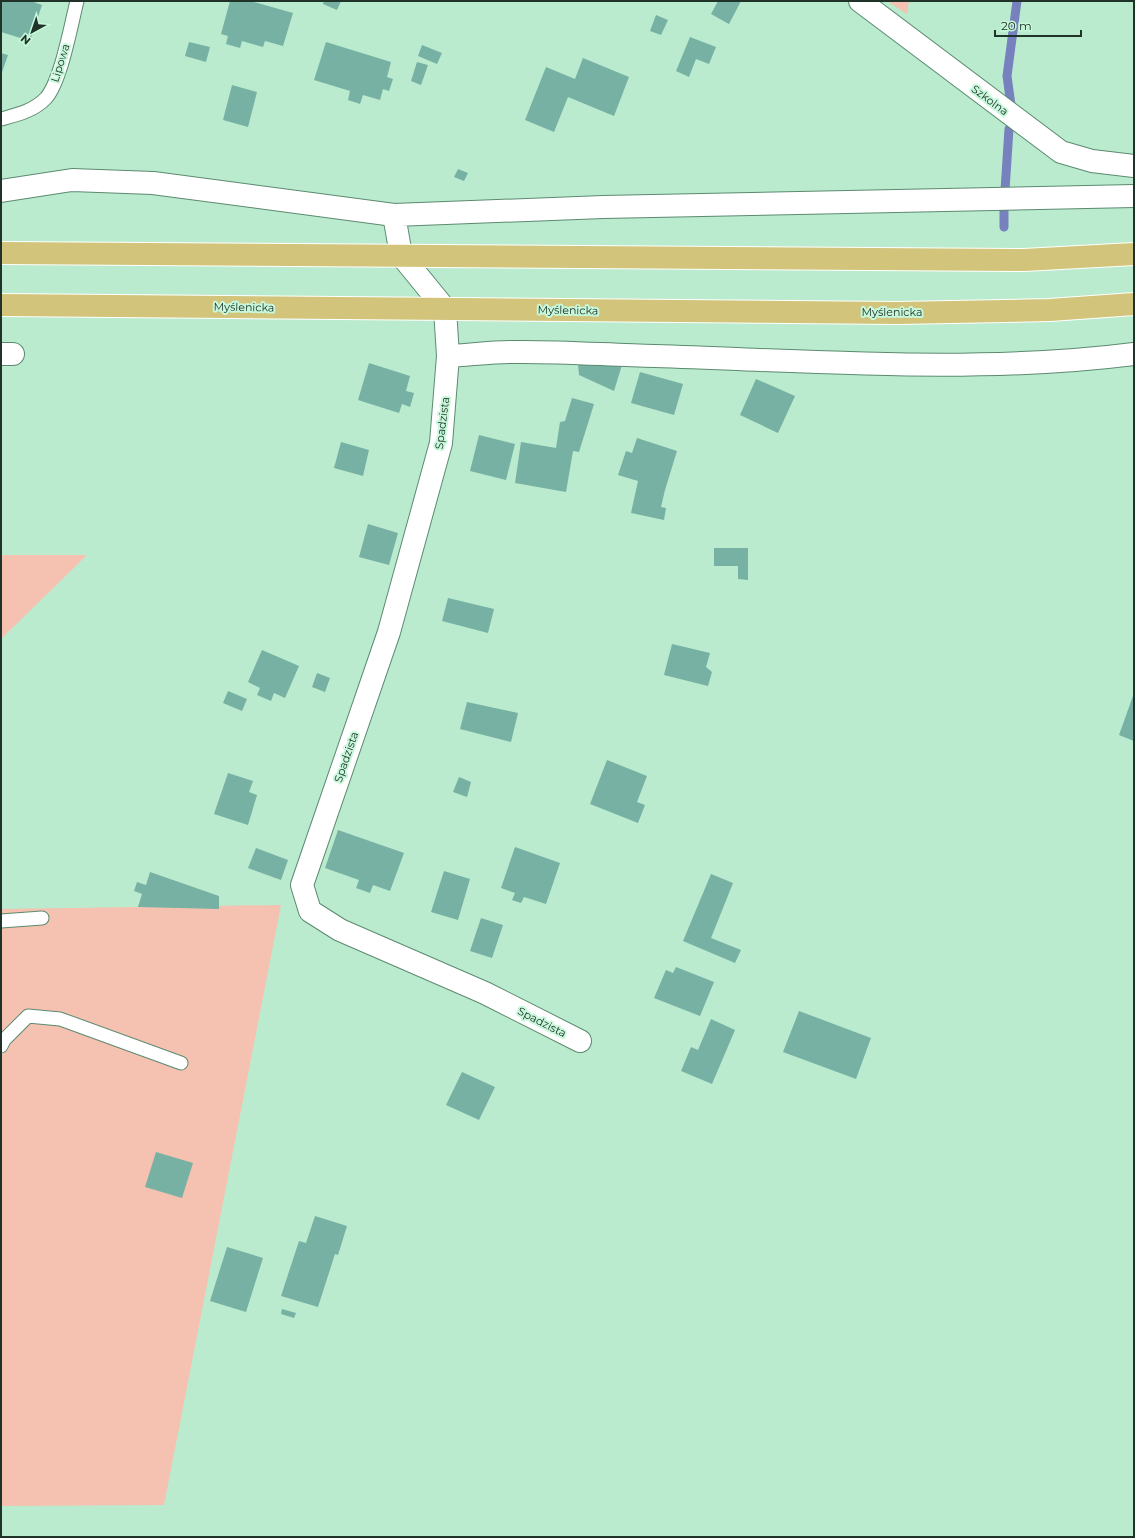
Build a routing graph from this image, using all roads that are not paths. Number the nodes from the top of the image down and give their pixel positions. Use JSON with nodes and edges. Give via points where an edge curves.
{"nodes":[{"id":1,"x":78,"y":1,"type":"edge"},
{"id":2,"x":860,"y":1,"type":"edge"},
{"id":3,"x":1,"y":119,"type":"edge"},
{"id":4,"x":1134,"y":166,"type":"edge"},
{"id":5,"x":1,"y":191,"type":"edge"},
{"id":6,"x":1134,"y":196,"type":"edge"},
{"id":7,"x":394,"y":215,"type":"junction"},
{"id":8,"x":1,"y":253,"type":"edge"},
{"id":9,"x":1134,"y":254,"type":"edge"},
{"id":10,"x":401,"y":256,"type":"junction"},
{"id":11,"x":1134,"y":304,"type":"edge"},
{"id":12,"x":1,"y":305,"type":"edge"},
{"id":13,"x":445,"y":309,"type":"junction"},
{"id":14,"x":1134,"y":354,"type":"edge"},
{"id":15,"x":448,"y":356,"type":"junction"},
{"id":16,"x":42,"y":918,"type":"dead end"},
{"id":17,"x":1,"y":921,"type":"edge"},
{"id":18,"x":580,"y":1041,"type":"dead end"},
{"id":19,"x":1,"y":1046,"type":"edge"},
{"id":20,"x":181,"y":1063,"type":"dead end"}],
"edges":[{"from":1,"to":3,"type":"lane","name":"Lipowa","via":[[56,80],[46,98],[25,112]]},
{"from":2,"to":4,"type":"street","name":"Szkolna","via":[[1061,152],[1092,161]]},
{"from":5,"to":7,"type":"street","via":[[72,180],[153,183]]},
{"from":6,"to":7,"type":"street","via":[[603,207]]},
{"from":7,"to":10,"type":"street"},
{"from":8,"to":10,"type":"highway"},
{"from":9,"to":10,"type":"highway","via":[[1024,260]]},
{"from":10,"to":13,"type":"street"},
{"from":11,"to":13,"type":"highway","name":"Myślenicka","via":[[1050,310],[898,313]]},
{"from":12,"to":13,"type":"highway","name":"Myślenicka"},
{"from":13,"to":15,"type":"street","name":"Spadzista"},
{"from":14,"to":15,"type":"street","via":[[1056,361],[963,364],[583,353],[509,352]]},
{"from":15,"to":18,"type":"street","name":"Spadzista","via":[[441,443],[389,632],[302,885],[310,911],[340,930],[485,992]]},
{"from":16,"to":17,"type":"lane"},
{"from":19,"to":20,"type":"lane","via":[[28,1016],[60,1020]]}]}
